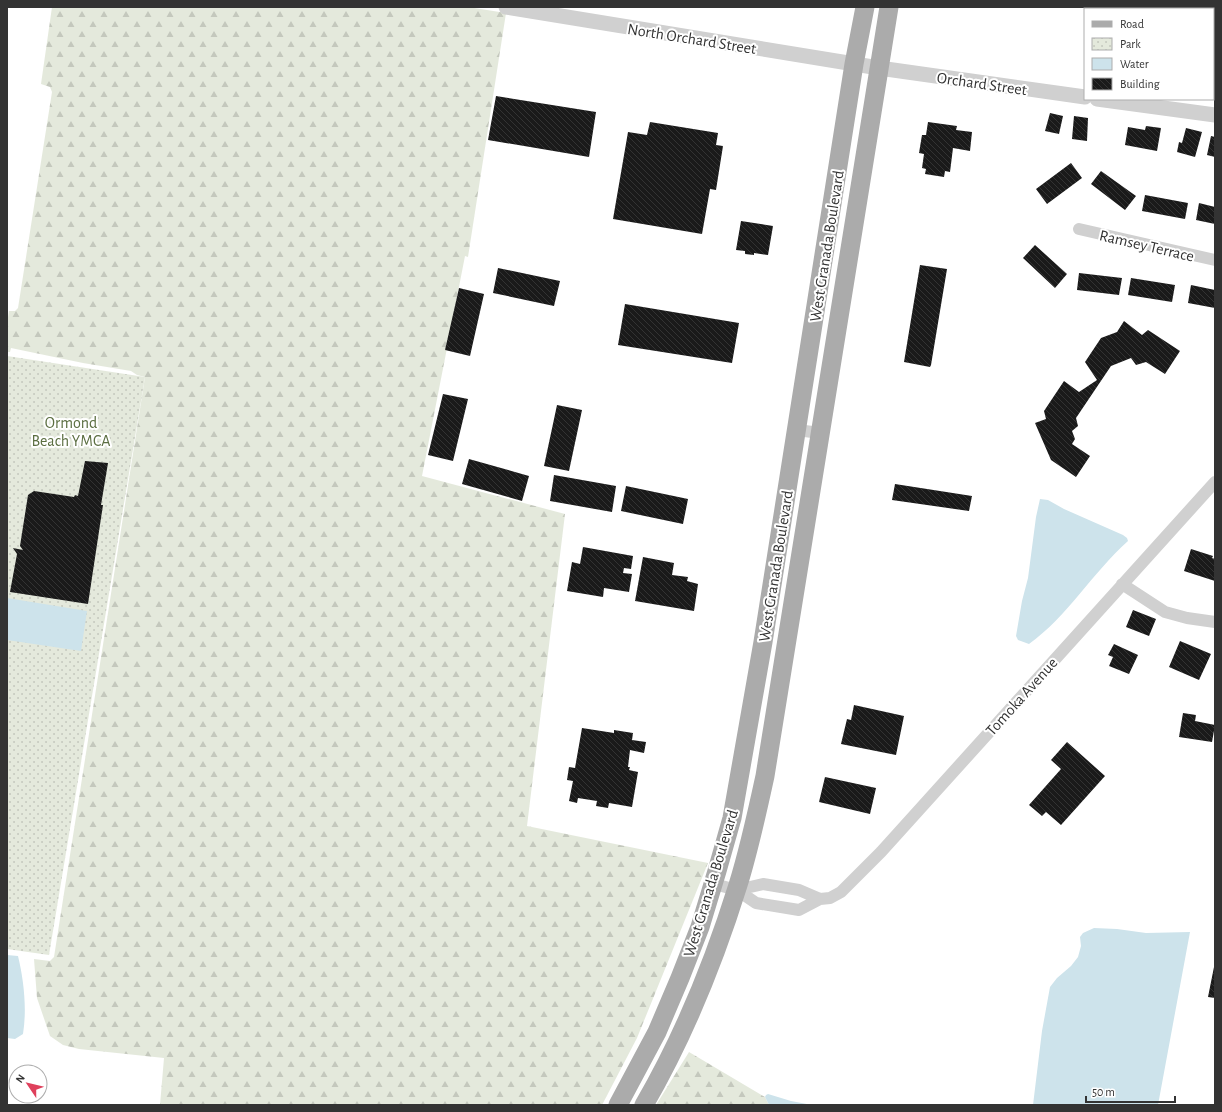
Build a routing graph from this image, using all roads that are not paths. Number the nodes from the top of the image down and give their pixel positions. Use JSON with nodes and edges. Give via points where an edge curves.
{"nodes":[{"id":1,"x":506,"y":7,"type":"edge"},
{"id":2,"x":865,"y":7,"type":"edge"},
{"id":3,"x":889,"y":7,"type":"edge"},
{"id":4,"x":854,"y":64,"type":"junction"},
{"id":5,"x":878,"y":68,"type":"junction"},
{"id":6,"x":1084,"y":97,"type":"edge"},
{"id":7,"x":1104,"y":100,"type":"edge"},
{"id":8,"x":1215,"y":116,"type":"edge"},
{"id":9,"x":1079,"y":229,"type":"dead end"},
{"id":10,"x":1215,"y":260,"type":"edge"},
{"id":11,"x":797,"y":430,"type":"junction"},
{"id":12,"x":820,"y":433,"type":"junction"},
{"id":13,"x":1215,"y":482,"type":"edge"},
{"id":14,"x":1122,"y":584,"type":"junction"},
{"id":15,"x":1215,"y":622,"type":"edge"},
{"id":16,"x":714,"y":884,"type":"junction"},
{"id":17,"x":737,"y":890,"type":"junction"},
{"id":18,"x":820,"y":899,"type":"junction"},
{"id":19,"x":618,"y":1105,"type":"edge"},
{"id":20,"x":644,"y":1105,"type":"edge"}],
"edges":[{"from":1,"to":4,"type":"street","name":"North Orchard Street"},
{"from":2,"to":4,"type":"main road","name":"West Granada Boulevard"},
{"from":3,"to":5,"type":"main road","name":"West Granada Boulevard"},
{"from":4,"to":5,"type":"street","name":"North Orchard Street"},
{"from":4,"to":11,"type":"main road","name":"West Granada Boulevard"},
{"from":5,"to":6,"type":"street","name":"Orchard Street"},
{"from":5,"to":12,"type":"main road","name":"West Granada Boulevard"},
{"from":7,"to":8,"type":"street"},
{"from":9,"to":10,"type":"street","name":"Ramsey Terrace"},
{"from":11,"to":12,"type":"street"},
{"from":11,"to":16,"type":"main road","name":"West Granada Boulevard","via":[[742,767],[732,818]]},
{"from":12,"to":17,"type":"main road","name":"West Granada Boulevard","via":[[765,776]]},
{"from":13,"to":14,"type":"street","name":"Tomoka Avenue"},
{"from":14,"to":15,"type":"street","via":[[1165,612]]},
{"from":14,"to":18,"type":"street","name":"Tomoka Avenue","via":[[881,852],[841,892],[830,898]]},
{"from":16,"to":17,"type":"street","name":"Tomoka Avenue"},
{"from":16,"to":19,"type":"main road","name":"West Granada Boulevard","via":[[700,927],[657,1032]]},
{"from":17,"to":18,"type":"street","name":"Tomoka Avenue","via":[[763,884],[800,890]]},
{"from":17,"to":18,"type":"street","name":"Tomoka Avenue","via":[[756,903],[799,910]]},
{"from":17,"to":20,"type":"main road","name":"West Granada Boulevard","via":[[702,986],[680,1036]]}]}
